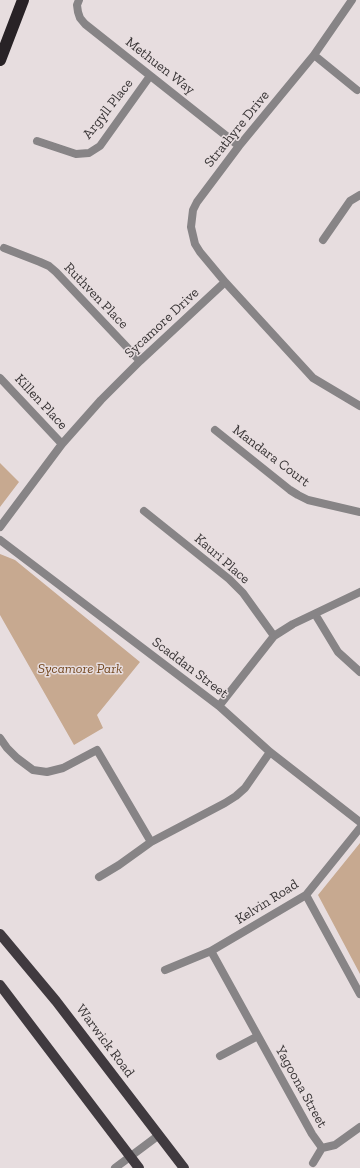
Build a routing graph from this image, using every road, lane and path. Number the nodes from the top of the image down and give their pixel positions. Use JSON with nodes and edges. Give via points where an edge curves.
{"nodes":[{"id":1,"x":23,"y":0,"type":"edge"},
{"id":2,"x":78,"y":0,"type":"edge"},
{"id":3,"x":352,"y":0,"type":"edge"},
{"id":4,"x":314,"y":55,"type":"junction"},
{"id":5,"x":0,"y":60,"type":"edge"},
{"id":6,"x":150,"y":76,"type":"junction"},
{"id":7,"x":357,"y":90,"type":"dead end"},
{"id":8,"x":37,"y":141,"type":"dead end"},
{"id":9,"x":239,"y":146,"type":"junction"},
{"id":10,"x":360,"y":195,"type":"edge"},
{"id":11,"x":323,"y":240,"type":"dead end"},
{"id":12,"x":4,"y":248,"type":"dead end"},
{"id":13,"x":225,"y":282,"type":"junction"},
{"id":14,"x":140,"y":361,"type":"junction"},
{"id":15,"x":0,"y":378,"type":"edge"},
{"id":16,"x":360,"y":406,"type":"edge"},
{"id":17,"x":215,"y":430,"type":"dead end"},
{"id":18,"x":62,"y":444,"type":"junction"},
{"id":19,"x":144,"y":511,"type":"dead end"},
{"id":20,"x":360,"y":512,"type":"edge"},
{"id":21,"x":0,"y":527,"type":"edge"},
{"id":22,"x":0,"y":540,"type":"edge"},
{"id":23,"x":360,"y":592,"type":"edge"},
{"id":24,"x":315,"y":614,"type":"junction"},
{"id":25,"x":274,"y":636,"type":"junction"},
{"id":26,"x":360,"y":672,"type":"edge"},
{"id":27,"x":219,"y":706,"type":"junction"},
{"id":28,"x":0,"y":738,"type":"edge"},
{"id":29,"x":270,"y":752,"type":"junction"},
{"id":30,"x":360,"y":822,"type":"edge"},
{"id":31,"x":360,"y":828,"type":"edge"},
{"id":32,"x":151,"y":842,"type":"junction"},
{"id":33,"x":99,"y":877,"type":"dead end"},
{"id":34,"x":306,"y":895,"type":"junction"},
{"id":35,"x":0,"y":934,"type":"edge"},
{"id":36,"x":211,"y":951,"type":"junction"},
{"id":37,"x":165,"y":970,"type":"dead end"},
{"id":38,"x":0,"y":985,"type":"edge"},
{"id":39,"x":360,"y":994,"type":"edge"},
{"id":40,"x":258,"y":1036,"type":"junction"},
{"id":41,"x":220,"y":1056,"type":"dead end"},
{"id":42,"x":360,"y":1127,"type":"edge"},
{"id":43,"x":159,"y":1135,"type":"junction"},
{"id":44,"x":322,"y":1148,"type":"junction"},
{"id":45,"x":130,"y":1156,"type":"junction"},
{"id":46,"x":313,"y":1163,"type":"dead end"},
{"id":47,"x":115,"y":1168,"type":"edge"},
{"id":48,"x":139,"y":1168,"type":"edge"},
{"id":49,"x":184,"y":1168,"type":"edge"}],
"edges":[{"from":1,"to":5,"type":"highway"},
{"from":2,"to":6,"type":"street","name":"Methuen Way","via":[[78,12],[82,21]]},
{"from":3,"to":4,"type":"street","name":"Strathyre Drive"},
{"from":4,"to":7,"type":"street"},
{"from":4,"to":9,"type":"street","name":"Strathyre Drive"},
{"from":6,"to":8,"type":"street","name":"Argyll Place","via":[[100,146],[89,153],[76,154]]},
{"from":6,"to":9,"type":"street","name":"Methuen Way"},
{"from":9,"to":13,"type":"street","name":"Strathyre Drive","via":[[201,194],[192,218],[192,236],[200,252]]},
{"from":10,"to":11,"type":"street","via":[[350,201]]},
{"from":12,"to":14,"type":"street","name":"Ruthven Place","via":[[49,266]]},
{"from":13,"to":14,"type":"street","name":"Sycamore Drive"},
{"from":13,"to":16,"type":"street","via":[[313,378]]},
{"from":14,"to":18,"type":"street","name":"Sycamore Drive"},
{"from":15,"to":18,"type":"street","name":"Killen Place"},
{"from":17,"to":20,"type":"street","name":"Mandara Court","via":[[298,495],[308,500]]},
{"from":18,"to":21,"type":"street","name":"Sycamore Drive"},
{"from":19,"to":25,"type":"street","name":"Kauri Place","via":[[230,579]]},
{"from":22,"to":27,"type":"street","name":"Scaddan Street"},
{"from":23,"to":24,"type":"street"},
{"from":24,"to":25,"type":"street"},
{"from":24,"to":26,"type":"street","via":[[338,652]]},
{"from":25,"to":27,"type":"street"},
{"from":27,"to":29,"type":"street","name":"Scaddan Street"},
{"from":28,"to":32,"type":"street","via":[[17,758],[34,770],[46,772],[63,768],[97,750]]},
{"from":29,"to":30,"type":"street","name":"Scaddan Street"},
{"from":29,"to":32,"type":"street","via":[[245,788],[236,796]]},
{"from":31,"to":34,"type":"street","name":"Kelvin Road"},
{"from":32,"to":33,"type":"street"},
{"from":34,"to":36,"type":"street","name":"Kelvin Road"},
{"from":34,"to":39,"type":"street"},
{"from":35,"to":43,"type":"main road","name":"Warwick Road","via":[[56,1001]]},
{"from":36,"to":37,"type":"street","name":"Kelvin Road"},
{"from":36,"to":40,"type":"street","name":"Yagoona Street"},
{"from":38,"to":45,"type":"main road"},
{"from":40,"to":41,"type":"street","name":"Yagoona Street"},
{"from":40,"to":44,"type":"street","name":"Yagoona Street"},
{"from":42,"to":44,"type":"street","via":[[335,1145]]},
{"from":43,"to":45,"type":"street"},
{"from":43,"to":49,"type":"main road","name":"Warwick Road"},
{"from":44,"to":46,"type":"street"},
{"from":45,"to":47,"type":"street"},
{"from":45,"to":48,"type":"main road"}]}
